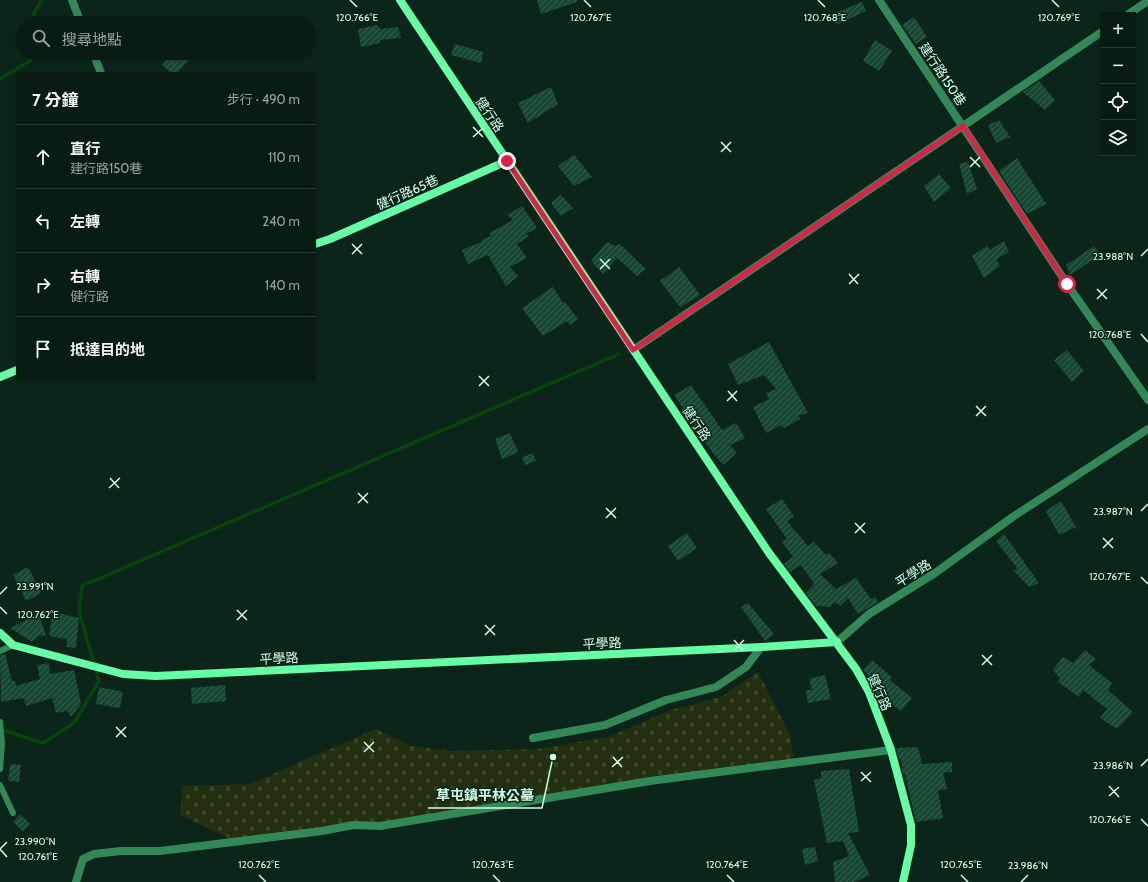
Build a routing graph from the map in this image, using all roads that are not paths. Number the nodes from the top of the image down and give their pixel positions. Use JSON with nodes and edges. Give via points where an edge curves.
{"nodes":[{"id":1,"x":72,"y":0,"type":"edge"},
{"id":2,"x":400,"y":0,"type":"edge"},
{"id":3,"x":879,"y":0,"type":"edge"},
{"id":4,"x":1148,"y":1,"type":"edge"},
{"id":5,"x":1132,"y":12,"type":"edge"},
{"id":6,"x":78,"y":16,"type":"edge"},
{"id":7,"x":1100,"y":33,"type":"edge"},
{"id":8,"x":96,"y":60,"type":"edge"},
{"id":9,"x":101,"y":72,"type":"edge"},
{"id":10,"x":963,"y":126,"type":"junction"},
{"id":11,"x":507,"y":161,"type":"junction"},
{"id":12,"x":316,"y":244,"type":"edge"},
{"id":13,"x":633,"y":350,"type":"junction"},
{"id":14,"x":16,"y":370,"type":"edge"},
{"id":15,"x":0,"y":377,"type":"edge"},
{"id":16,"x":1148,"y":400,"type":"edge"},
{"id":17,"x":1148,"y":429,"type":"edge"},
{"id":18,"x":0,"y":633,"type":"edge"},
{"id":19,"x":836,"y":642,"type":"junction"},
{"id":20,"x":13,"y":645,"type":"junction"},
{"id":21,"x":761,"y":648,"type":"junction"},
{"id":22,"x":0,"y":651,"type":"edge"},
{"id":23,"x":0,"y":722,"type":"edge"},
{"id":24,"x":533,"y":738,"type":"dead end"},
{"id":25,"x":891,"y":750,"type":"junction"},
{"id":26,"x":0,"y":769,"type":"edge"},
{"id":27,"x":0,"y":784,"type":"edge"},
{"id":28,"x":14,"y":813,"type":"dead end"},
{"id":29,"x":76,"y":882,"type":"edge"},
{"id":30,"x":903,"y":882,"type":"edge"}],
"edges":[{"from":1,"to":6,"type":"street"},
{"from":2,"to":11,"type":"street","name":"健行路"},
{"from":3,"to":10,"type":"street","name":"建行路150巷"},
{"from":4,"to":5,"type":"street"},
{"from":7,"to":10,"type":"street"},
{"from":8,"to":9,"type":"street"},
{"from":10,"to":13,"type":"street"},
{"from":10,"to":16,"type":"street","name":"建行路150巷","via":[[1067,284]]},
{"from":11,"to":12,"type":"street","name":"健行路65巷"},
{"from":11,"to":13,"type":"street","name":"健行路"},
{"from":13,"to":19,"type":"street","name":"健行路","via":[[770,553]]},
{"from":14,"to":15,"type":"street"},
{"from":17,"to":19,"type":"street","name":"平學路","via":[[1014,516],[935,573],[869,614]]},
{"from":18,"to":20,"type":"street","name":"平學路"},
{"from":19,"to":21,"type":"street","name":"平學路"},
{"from":19,"to":25,"type":"street","name":"健行路","via":[[869,692]]},
{"from":20,"to":21,"type":"street","name":"平學路","via":[[124,674],[156,676]]},
{"from":20,"to":22,"type":"lane"},
{"from":21,"to":24,"type":"street","via":[[746,667],[716,687],[666,700],[605,725]]},
{"from":23,"to":26,"type":"lane"},
{"from":25,"to":29,"type":"street","via":[[650,781],[380,826],[353,825],[160,850],[126,850],[94,854],[83,859]]},
{"from":25,"to":30,"type":"street","name":"健行路","via":[[911,824],[911,845]]},
{"from":27,"to":28,"type":"lane"}]}
